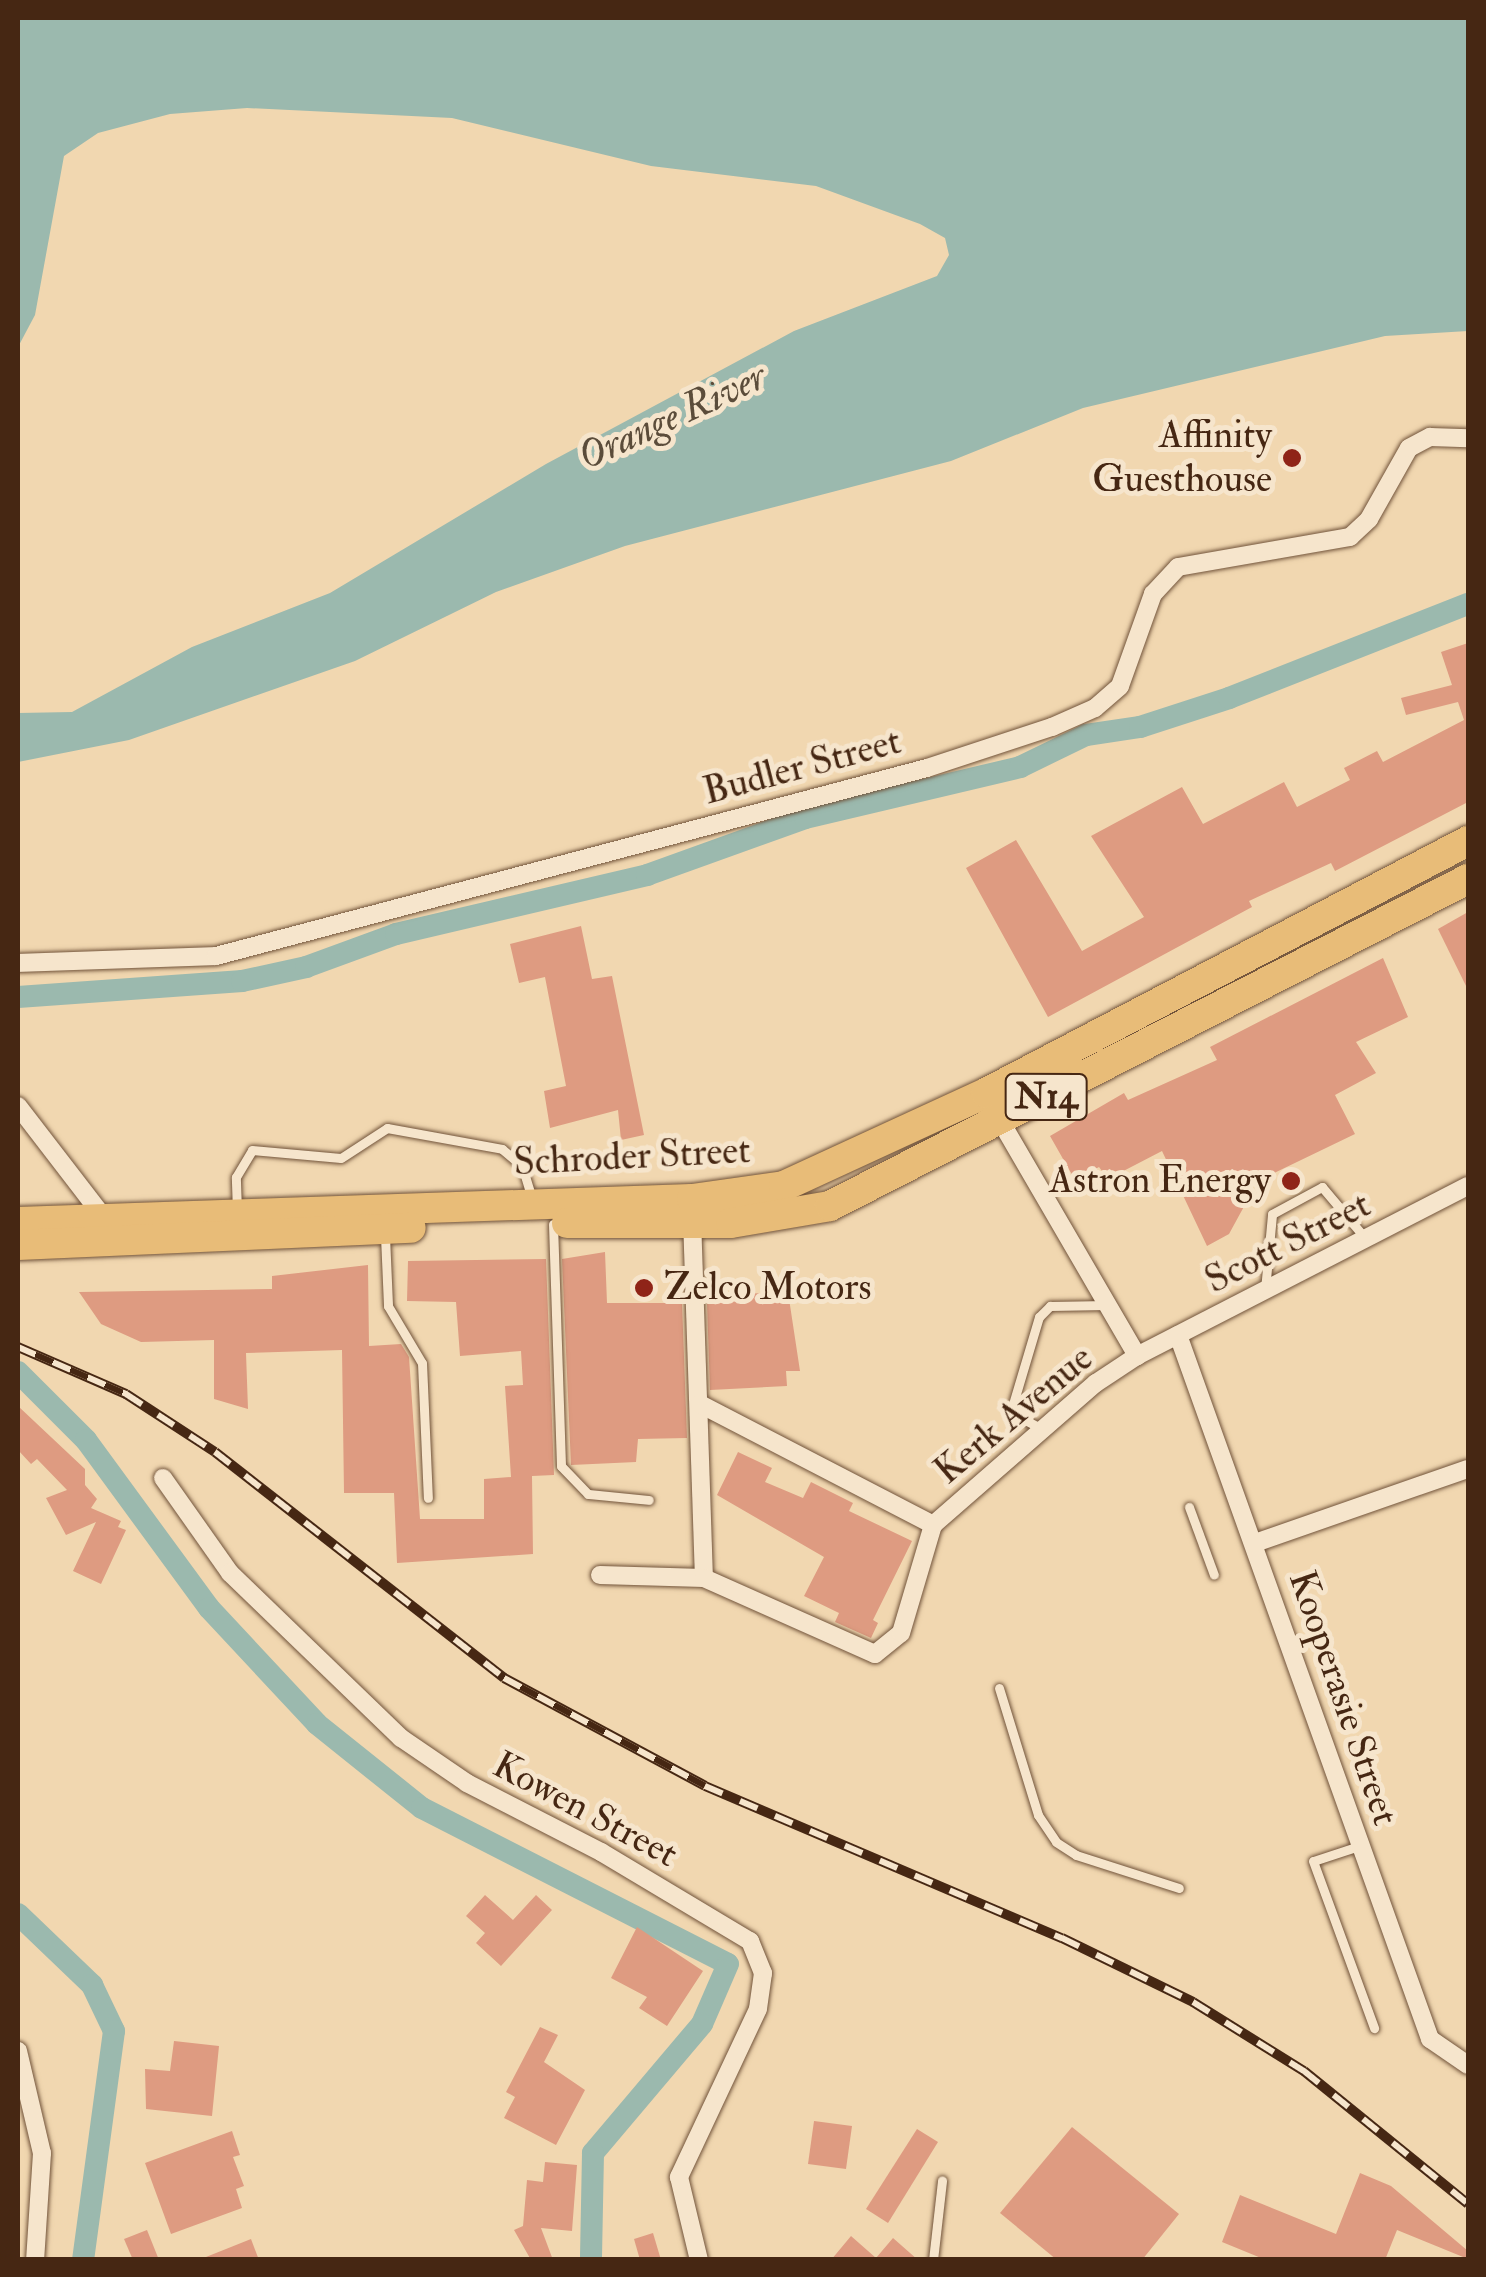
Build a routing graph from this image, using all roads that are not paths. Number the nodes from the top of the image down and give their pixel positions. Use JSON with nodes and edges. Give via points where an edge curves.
{"nodes":[{"id":1,"x":1468,"y":438,"type":"edge"},
{"id":2,"x":1468,"y":841,"type":"edge"},
{"id":3,"x":1468,"y":879,"type":"edge"},
{"id":4,"x":18,"y":964,"type":"edge"},
{"id":5,"x":18,"y":1106,"type":"edge"},
{"id":6,"x":993,"y":1107,"type":"junction"},
{"id":7,"x":1468,"y":1186,"type":"edge"},
{"id":8,"x":692,"y":1212,"type":"junction"},
{"id":9,"x":237,"y":1214,"type":"junction"},
{"id":10,"x":543,"y":1214,"type":"junction"},
{"id":11,"x":384,"y":1219,"type":"junction"},
{"id":12,"x":18,"y":1222,"type":"edge"},
{"id":13,"x":113,"y":1232,"type":"junction"},
{"id":14,"x":1366,"y":1238,"type":"junction"},
{"id":15,"x":18,"y":1245,"type":"edge"},
{"id":16,"x":1265,"y":1294,"type":"junction"},
{"id":17,"x":1107,"y":1304,"type":"junction"},
{"id":18,"x":1178,"y":1334,"type":"junction"},
{"id":19,"x":1137,"y":1356,"type":"junction"},
{"id":20,"x":700,"y":1404,"type":"junction"},
{"id":21,"x":1045,"y":1430,"type":"junction"},
{"id":22,"x":1468,"y":1469,"type":"edge"},
{"id":23,"x":163,"y":1478,"type":"dead end"},
{"id":24,"x":428,"y":1498,"type":"dead end"},
{"id":25,"x":649,"y":1500,"type":"dead end"},
{"id":26,"x":1189,"y":1507,"type":"dead end"},
{"id":27,"x":933,"y":1525,"type":"junction"},
{"id":28,"x":1255,"y":1543,"type":"junction"},
{"id":29,"x":600,"y":1575,"type":"dead end"},
{"id":30,"x":1214,"y":1575,"type":"dead end"},
{"id":31,"x":704,"y":1578,"type":"junction"},
{"id":32,"x":1000,"y":1688,"type":"dead end"},
{"id":33,"x":1360,"y":1846,"type":"junction"},
{"id":34,"x":1179,"y":1888,"type":"dead end"},
{"id":35,"x":1374,"y":2028,"type":"dead end"},
{"id":36,"x":18,"y":2052,"type":"edge"},
{"id":37,"x":1468,"y":2065,"type":"edge"},
{"id":38,"x":942,"y":2182,"type":"dead end"},
{"id":39,"x":35,"y":2260,"type":"edge"},
{"id":40,"x":699,"y":2260,"type":"edge"},
{"id":41,"x":933,"y":2260,"type":"edge"}],
"edges":[{"from":1,"to":4,"type":"street","name":"Budler Street","via":[[1430,437],[1409,448],[1369,520],[1350,537],[1178,567],[1152,594],[1120,686],[1095,708],[1052,727],[927,768],[216,956]]},
{"from":2,"to":6,"type":"highway","name":"Schroder Street","number":"N14"},
{"from":3,"to":6,"type":"highway","name":"Schroder Street","number":"N14"},
{"from":5,"to":13,"type":"street"},
{"from":6,"to":8,"type":"highway","name":"Schroder Street","number":"N14","via":[[800,1180]]},
{"from":6,"to":17,"type":"street"},
{"from":7,"to":14,"type":"street","name":"Scott Street"},
{"from":8,"to":10,"type":"highway","name":"Schroder Street","number":"N14"},
{"from":8,"to":20,"type":"street"},
{"from":9,"to":10,"type":"lane","via":[[236,1178],[252,1150],[341,1158],[394,1128],[502,1149],[522,1166]]},
{"from":9,"to":11,"type":"highway","name":"Schroder Street","number":"N14"},
{"from":9,"to":13,"type":"highway","name":"Schroder Street","number":"N14"},
{"from":10,"to":11,"type":"highway","name":"Schroder Street","number":"N14"},
{"from":10,"to":25,"type":"lane","via":[[561,1466],[588,1494]]},
{"from":11,"to":13,"type":"highway","name":"Schroder Street","number":"N14"},
{"from":11,"to":24,"type":"lane","via":[[388,1306],[422,1363]]},
{"from":12,"to":13,"type":"highway","name":"Schroder Street","number":"N14"},
{"from":13,"to":15,"type":"highway","name":"Schroder Street","number":"N14"},
{"from":14,"to":16,"type":"street","name":"Scott Street"},
{"from":14,"to":16,"type":"lane","via":[[1324,1187],[1274,1212]]},
{"from":16,"to":18,"type":"street","name":"Scott Street"},
{"from":17,"to":19,"type":"street"},
{"from":17,"to":21,"type":"lane","via":[[1050,1306],[1039,1316],[1012,1404],[1022,1420]]},
{"from":18,"to":19,"type":"street","name":"Scott Street"},
{"from":18,"to":28,"type":"street","name":"Kooperasie Street"},
{"from":19,"to":21,"type":"street","name":"Kerk Avenue"},
{"from":20,"to":27,"type":"street","name":"Kerk Avenue"},
{"from":20,"to":31,"type":"street"},
{"from":21,"to":27,"type":"street","name":"Kerk Avenue"},
{"from":22,"to":28,"type":"street"},
{"from":23,"to":40,"type":"street","name":"Kowen Street","via":[[230,1573],[401,1738],[467,1783],[601,1852],[750,1941],[763,1973],[758,2009],[678,2180]]},
{"from":26,"to":30,"type":"lane"},
{"from":27,"to":31,"type":"street","name":"Kerk Avenue","via":[[901,1633],[874,1654]]},
{"from":28,"to":33,"type":"street","name":"Kooperasie Street"},
{"from":29,"to":31,"type":"street","name":"Kerk Avenue"},
{"from":32,"to":34,"type":"lane","via":[[1038,1815],[1056,1842],[1076,1855]]},
{"from":33,"to":35,"type":"lane","via":[[1313,1861]]},
{"from":33,"to":37,"type":"street","name":"Kooperasie Street","via":[[1430,2039]]},
{"from":36,"to":39,"type":"street","via":[[42,2153]]},
{"from":38,"to":41,"type":"lane"}]}
